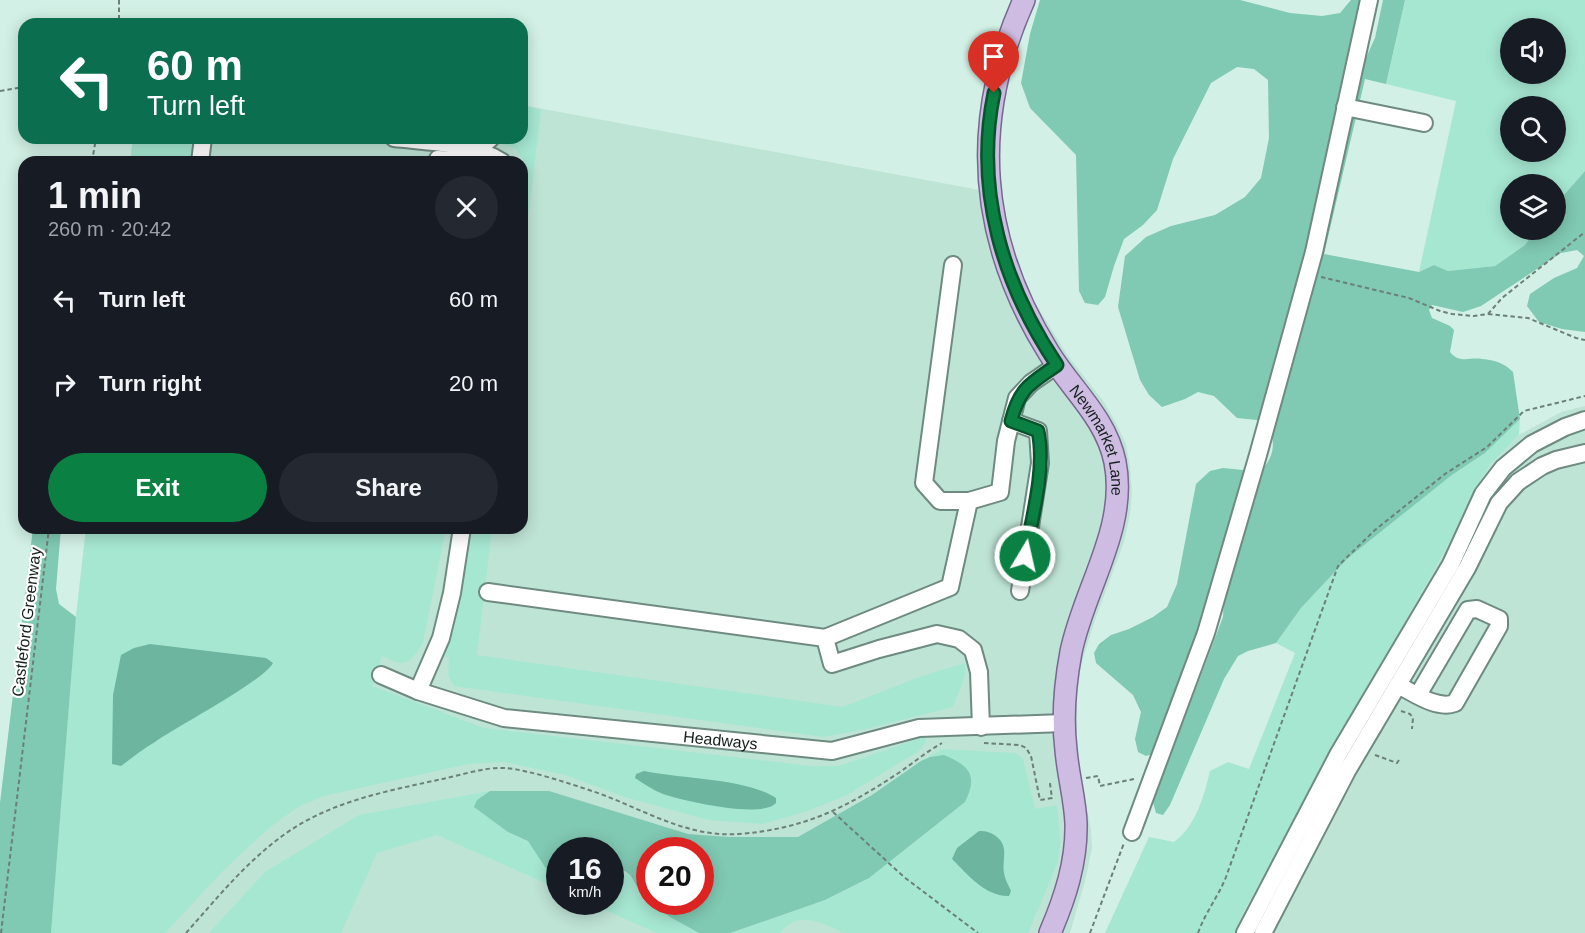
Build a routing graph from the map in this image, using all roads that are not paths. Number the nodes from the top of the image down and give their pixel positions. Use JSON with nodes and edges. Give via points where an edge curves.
{"nodes":[{"id":1,"x":1024,"y":0,"type":"edge"},
{"id":2,"x":1369,"y":0,"type":"edge"},
{"id":3,"x":1345,"y":107,"type":"junction"},
{"id":4,"x":1424,"y":123,"type":"dead end"},
{"id":5,"x":446,"y":144,"type":"edge"},
{"id":6,"x":484,"y":144,"type":"edge"},
{"id":7,"x":477,"y":150,"type":"junction"},
{"id":8,"x":470,"y":156,"type":"edge"},
{"id":9,"x":490,"y":156,"type":"edge"},
{"id":10,"x":952,"y":265,"type":"dead end"},
{"id":11,"x":1057,"y":365,"type":"junction"},
{"id":12,"x":1012,"y":417,"type":"junction"},
{"id":13,"x":1585,"y":420,"type":"edge"},
{"id":14,"x":1585,"y":453,"type":"edge"},
{"id":15,"x":969,"y":501,"type":"junction"},
{"id":16,"x":461,"y":534,"type":"edge"},
{"id":17,"x":488,"y":591,"type":"dead end"},
{"id":18,"x":1020,"y":591,"type":"dead end"},
{"id":19,"x":825,"y":638,"type":"junction"},
{"id":20,"x":381,"y":675,"type":"dead end"},
{"id":21,"x":1398,"y":685,"type":"junction"},
{"id":22,"x":418,"y":691,"type":"junction"},
{"id":23,"x":1418,"y":695,"type":"junction"},
{"id":24,"x":1064,"y":723,"type":"junction"},
{"id":25,"x":979,"y":735,"type":"junction"},
{"id":26,"x":1132,"y":832,"type":"road end"},
{"id":27,"x":1050,"y":933,"type":"edge"},
{"id":28,"x":1245,"y":933,"type":"edge"},
{"id":29,"x":1263,"y":933,"type":"edge"}],
"edges":[{"from":1,"to":11,"type":"main road","name":"Newmarket Lane","via":[[1006,49],[992,107],[988,183],[995,226],[1011,279]]},
{"from":2,"to":3,"type":"street"},
{"from":3,"to":4,"type":"street"},
{"from":3,"to":26,"type":"street","via":[[1304,291],[1212,612]]},
{"from":5,"to":7,"type":"street"},
{"from":6,"to":7,"type":"street"},
{"from":7,"to":8,"type":"street"},
{"from":7,"to":9,"type":"street"},
{"from":10,"to":15,"type":"street","via":[[924,483],[940,501]]},
{"from":11,"to":12,"type":"street","via":[[1017,398]]},
{"from":11,"to":24,"type":"main road","name":"Newmarket Lane","via":[[1104,430],[1115,461],[1118,486],[1109,541],[1072,651]]},
{"from":12,"to":15,"type":"street","via":[[1000,492]]},
{"from":12,"to":18,"type":"street","via":[[1038,431],[1040,463]]},
{"from":13,"to":28,"type":"street","via":[[1532,444],[1503,468],[1483,494],[1455,557],[1339,753]]},
{"from":14,"to":21,"type":"street","via":[[1542,466],[1505,494],[1467,568]]},
{"from":15,"to":19,"type":"street","via":[[950,586]]},
{"from":16,"to":22,"type":"street","via":[[441,638]]},
{"from":17,"to":19,"type":"street"},
{"from":19,"to":25,"type":"street","via":[[832,664],[937,634],[959,639],[973,650],[979,672]]},
{"from":20,"to":22,"type":"street","name":"Headways"},
{"from":21,"to":23,"type":"street"},
{"from":21,"to":29,"type":"street","via":[[1347,771]]},
{"from":22,"to":25,"type":"street","name":"Headways","via":[[504,718],[832,751],[919,728]]},
{"from":23,"to":23,"type":"street","via":[[1468,609],[1477,609],[1499,620],[1455,703],[1443,705]]},
{"from":24,"to":25,"type":"street","name":"Headways"},
{"from":24,"to":27,"type":"main road","name":"Newmarket Lane","via":[[1075,842],[1069,883]]}]}
